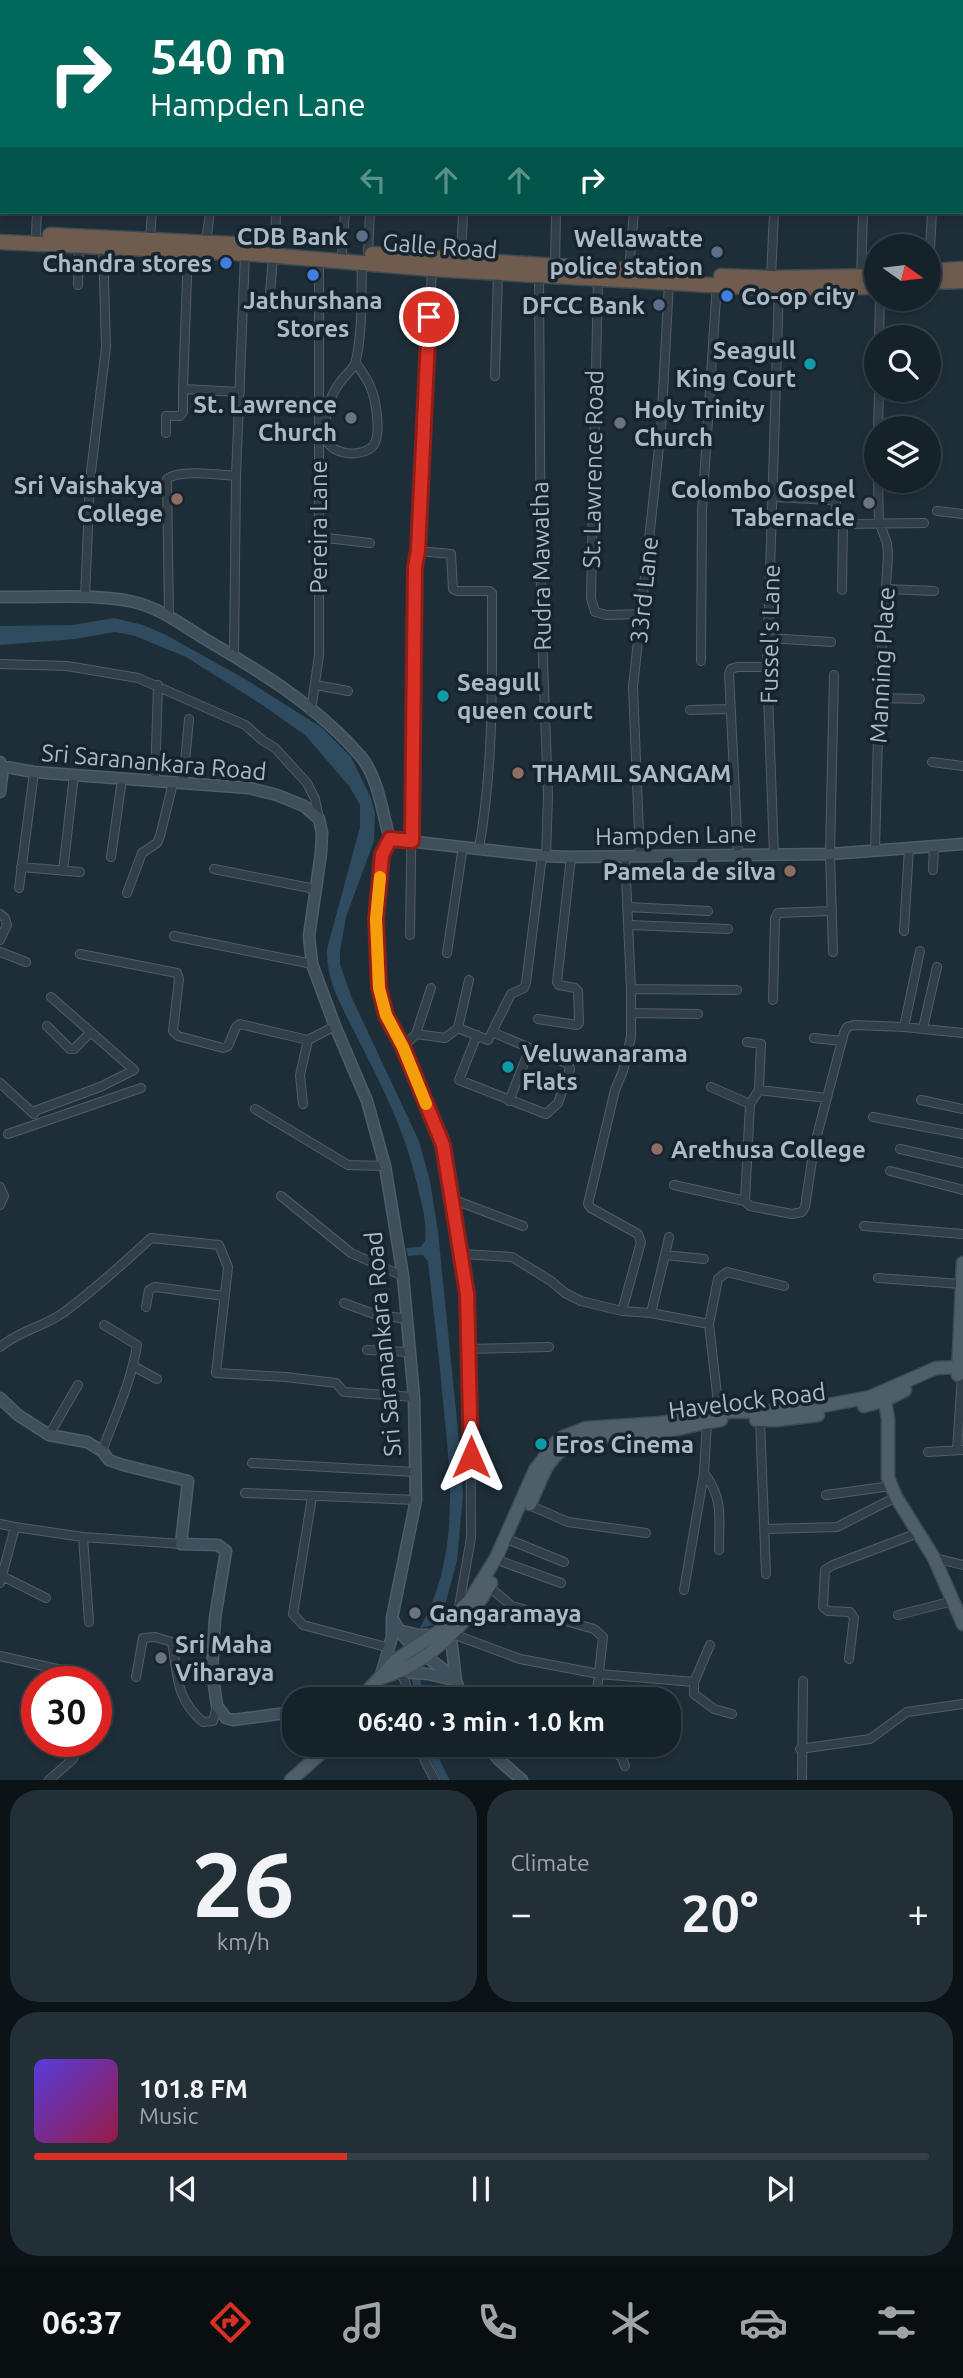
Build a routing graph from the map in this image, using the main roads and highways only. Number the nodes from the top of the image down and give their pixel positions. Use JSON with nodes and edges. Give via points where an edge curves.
{"nodes":[{"id":1,"x":0,"y":233,"type":"edge"},
{"id":2,"x":0,"y":242,"type":"edge"},
{"id":3,"x":274,"y":251,"type":"junction"},
{"id":4,"x":365,"y":258,"type":"junction"},
{"id":5,"x":393,"y":261,"type":"junction"},
{"id":6,"x":942,"y":269,"type":"edge"},
{"id":7,"x":963,"y":269,"type":"edge"},
{"id":8,"x":864,"y":277,"type":"edge"},
{"id":9,"x":717,"y":281,"type":"junction"},
{"id":10,"x":963,"y":281,"type":"edge"},
{"id":11,"x":942,"y":282,"type":"edge"},
{"id":12,"x":775,"y":283,"type":"junction"},
{"id":13,"x":864,"y":286,"type":"edge"},
{"id":14,"x":963,"y":1263,"type":"edge"},
{"id":15,"x":962,"y":1284,"type":"edge"},
{"id":16,"x":961,"y":1372,"type":"edge"},
{"id":17,"x":884,"y":1396,"type":"junction"},
{"id":18,"x":963,"y":1624,"type":"edge"},
{"id":19,"x":446,"y":1627,"type":"junction"},
{"id":20,"x":426,"y":1653,"type":"junction"},
{"id":21,"x":380,"y":1678,"type":"junction"},
{"id":22,"x":371,"y":1687,"type":"edge"},
{"id":23,"x":317,"y":1757,"type":"edge"},
{"id":24,"x":292,"y":1780,"type":"edge"}],
"edges":[{"from":1,"to":3,"type":"highway","name":"Galle Road","via":[[150,238]]},
{"from":2,"to":3,"type":"highway","name":"Galle Road","via":[[245,254]]},
{"from":3,"to":4,"type":"highway","name":"Galle Road"},
{"from":3,"to":4,"type":"highway","name":"Galle Road","via":[[319,259]]},
{"from":4,"to":5,"type":"highway","name":"Galle Road"},
{"from":5,"to":9,"type":"highway","name":"Galle Road","via":[[461,260],[629,270]]},
{"from":5,"to":9,"type":"highway","name":"Galle Road","via":[[432,269],[669,283]]},
{"from":6,"to":7,"type":"highway"},
{"from":8,"to":12,"type":"highway","name":"Galle Road"},
{"from":9,"to":12,"type":"highway","name":"Galle Road"},
{"from":10,"to":11,"type":"highway"},
{"from":12,"to":13,"type":"highway","name":"Galle Road"},
{"from":14,"to":15,"type":"main road"},
{"from":15,"to":16,"type":"main road"},
{"from":16,"to":17,"type":"main road","name":"Havelock Road"},
{"from":17,"to":18,"type":"main road","via":[[888,1478],[934,1559]]},
{"from":17,"to":19,"type":"main road","name":"Havelock Road","via":[[802,1418],[707,1422],[670,1431],[579,1440],[549,1464],[503,1562],[472,1614]]},
{"from":17,"to":19,"type":"main road","name":"Havelock Road","via":[[817,1408],[719,1412],[640,1426],[586,1428],[563,1437],[541,1459],[482,1583]]},
{"from":19,"to":20,"type":"main road"},
{"from":19,"to":20,"type":"main road","name":"Havelock Road"},
{"from":20,"to":21,"type":"main road","via":[[401,1672]]},
{"from":20,"to":21,"type":"main road","via":[[396,1660]]},
{"from":21,"to":22,"type":"main road"},
{"from":23,"to":24,"type":"main road"}]}
